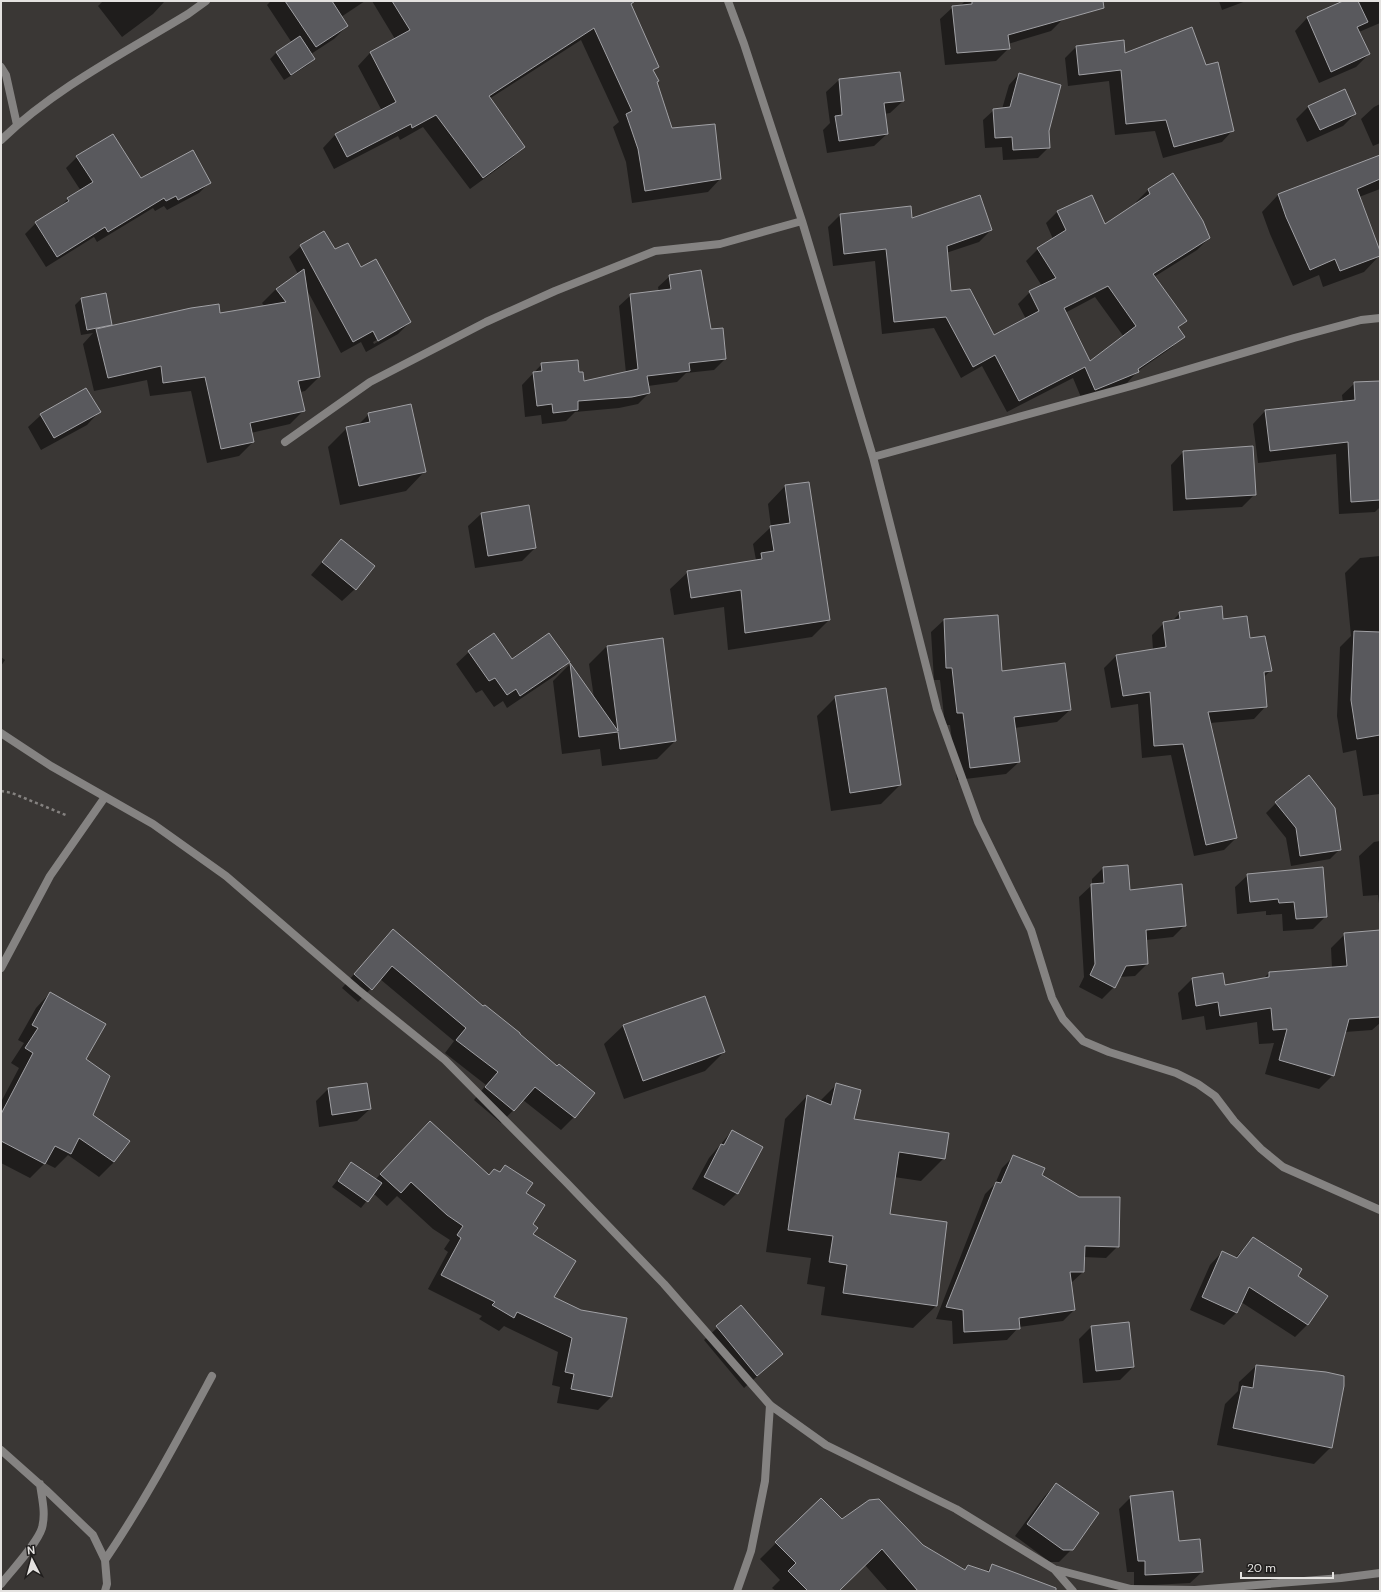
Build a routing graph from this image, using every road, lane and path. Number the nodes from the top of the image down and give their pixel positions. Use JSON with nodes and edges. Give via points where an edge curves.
{"nodes":[{"id":1,"x":206,"y":1,"type":"edge"},
{"id":2,"x":728,"y":1,"type":"edge"},
{"id":3,"x":1,"y":67,"type":"edge"},
{"id":4,"x":17,"y":125,"type":"junction"},
{"id":5,"x":1,"y":140,"type":"edge"},
{"id":6,"x":802,"y":221,"type":"junction"},
{"id":7,"x":1380,"y":318,"type":"edge"},
{"id":8,"x":285,"y":442,"type":"dead end"},
{"id":9,"x":873,"y":457,"type":"junction"},
{"id":10,"x":1,"y":733,"type":"edge"},
{"id":11,"x":1,"y":791,"type":"edge"},
{"id":12,"x":105,"y":797,"type":"junction"},
{"id":13,"x":87,"y":824,"type":"junction"},
{"id":14,"x":1,"y":968,"type":"edge"},
{"id":15,"x":1380,"y":1210,"type":"edge"},
{"id":16,"x":212,"y":1376,"type":"dead end"},
{"id":17,"x":770,"y":1406,"type":"junction"},
{"id":18,"x":1,"y":1450,"type":"edge"},
{"id":19,"x":40,"y":1484,"type":"junction"},
{"id":20,"x":105,"y":1560,"type":"junction"},
{"id":21,"x":1054,"y":1569,"type":"junction"},
{"id":22,"x":1380,"y":1573,"type":"edge"},
{"id":23,"x":1,"y":1584,"type":"edge"},
{"id":24,"x":105,"y":1591,"type":"edge"},
{"id":25,"x":737,"y":1591,"type":"edge"},
{"id":26,"x":1073,"y":1591,"type":"edge"}],
"edges":[{"from":1,"to":4,"type":"street","via":[[70,84]]},
{"from":2,"to":6,"type":"street"},
{"from":3,"to":4,"type":"street","via":[[6,75]]},
{"from":4,"to":5,"type":"street"},
{"from":6,"to":8,"type":"street","via":[[720,244],[655,251],[555,291],[473,329],[370,382]]},
{"from":6,"to":9,"type":"street"},
{"from":7,"to":9,"type":"street","via":[[1360,320],[1294,338]]},
{"from":9,"to":15,"type":"street","via":[[937,709],[978,822],[1031,930],[1052,998],[1063,1019],[1082,1041],[1176,1073],[1198,1084],[1215,1096],[1261,1149],[1283,1167]]},
{"from":10,"to":12,"type":"street"},
{"from":11,"to":13,"type":"path","via":[[46,806]]},
{"from":12,"to":13,"type":"street"},
{"from":12,"to":17,"type":"street","via":[[153,824],[226,876],[357,989],[445,1060],[664,1284]]},
{"from":13,"to":14,"type":"street","via":[[50,876]]},
{"from":16,"to":20,"type":"street","via":[[130,1524]]},
{"from":17,"to":21,"type":"street","via":[[826,1444],[956,1509]]},
{"from":17,"to":25,"type":"street","via":[[765,1481],[752,1551]]},
{"from":18,"to":19,"type":"street"},
{"from":19,"to":20,"type":"street","via":[[93,1535]]},
{"from":19,"to":23,"type":"street","via":[[44,1508],[42,1528]]},
{"from":20,"to":24,"type":"street","via":[[108,1584]]},
{"from":21,"to":22,"type":"street","via":[[1131,1589],[1195,1590]]},
{"from":21,"to":26,"type":"street"}]}
